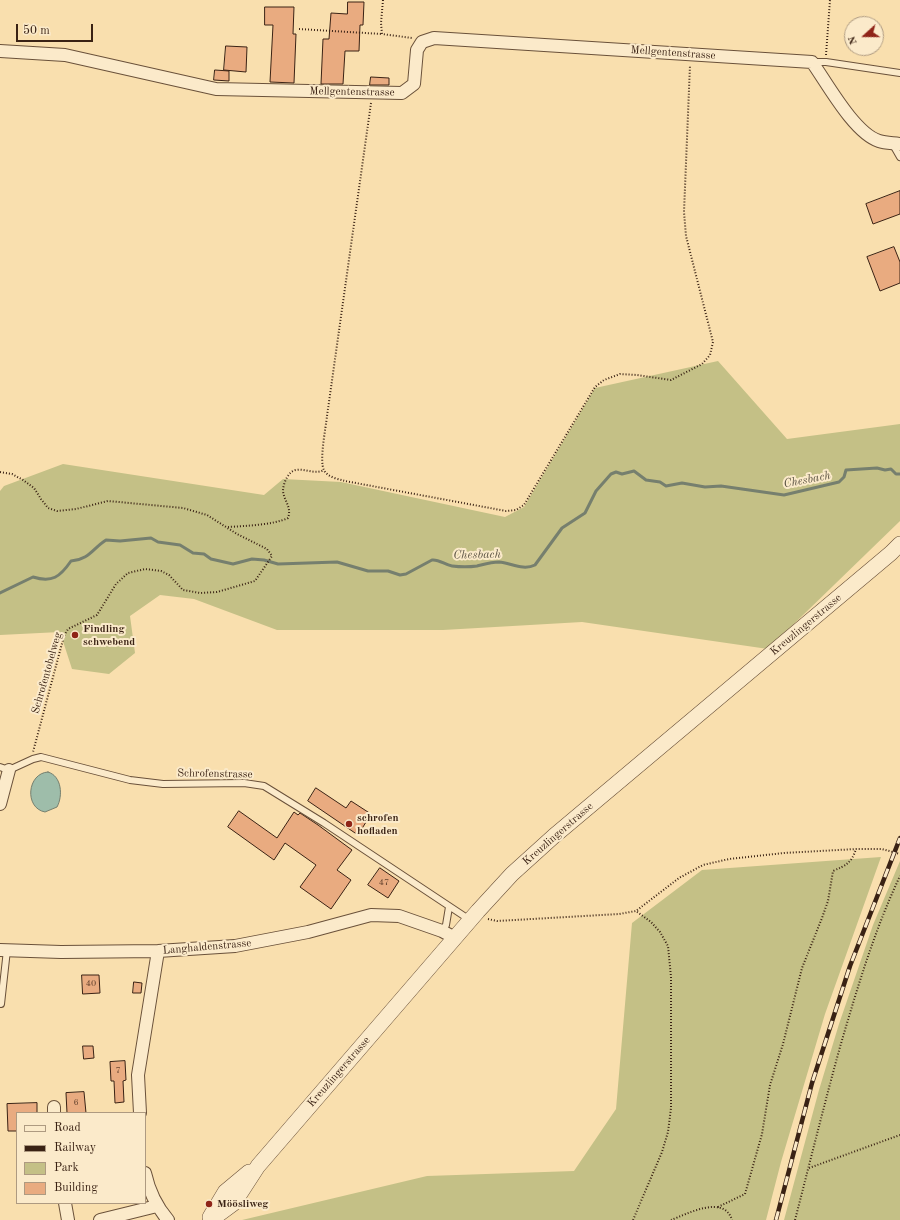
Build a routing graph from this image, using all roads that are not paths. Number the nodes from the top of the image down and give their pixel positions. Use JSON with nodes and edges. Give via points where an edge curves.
{"nodes":[{"id":1,"x":0,"y":51,"type":"edge"},
{"id":2,"x":812,"y":62,"type":"junction"},
{"id":3,"x":900,"y":74,"type":"edge"},
{"id":4,"x":896,"y":143,"type":"edge"},
{"id":5,"x":900,"y":157,"type":"edge"},
{"id":6,"x":900,"y":544,"type":"edge"},
{"id":7,"x":5,"y":768,"type":"edge"},
{"id":8,"x":0,"y":804,"type":"edge"},
{"id":9,"x":449,"y":907,"type":"junction"},
{"id":10,"x":474,"y":916,"type":"junction"},
{"id":11,"x":448,"y":934,"type":"junction"},
{"id":12,"x":4,"y":950,"type":"edge"},
{"id":13,"x":158,"y":951,"type":"junction"},
{"id":14,"x":1,"y":1004,"type":"edge"},
{"id":15,"x":140,"y":1112,"type":"edge"},
{"id":16,"x":258,"y":1166,"type":"junction"},
{"id":17,"x":146,"y":1178,"type":"edge"},
{"id":18,"x":65,"y":1204,"type":"edge"},
{"id":19,"x":157,"y":1206,"type":"junction"},
{"id":20,"x":68,"y":1220,"type":"edge"},
{"id":21,"x":100,"y":1220,"type":"edge"},
{"id":22,"x":168,"y":1220,"type":"edge"},
{"id":23,"x":208,"y":1220,"type":"edge"},
{"id":24,"x":211,"y":1220,"type":"edge"}],
"edges":[{"from":1,"to":2,"type":"street","name":"Mellgentenstrasse","via":[[65,54],[216,89],[372,93],[402,93],[414,84],[418,50],[422,42],[434,38]]},
{"from":2,"to":3,"type":"lane"},
{"from":2,"to":4,"type":"street","via":[[850,117],[865,134],[878,141]]},
{"from":4,"to":5,"type":"lane"},
{"from":6,"to":10,"type":"street","name":"Kreuzlingerstrasse","via":[[554,836],[512,874]]},
{"from":7,"to":8,"type":"street"},
{"from":7,"to":9,"type":"lane","name":"Schrofenstrasse","via":[[41,757],[130,780],[163,784],[244,783],[264,786]]},
{"from":9,"to":10,"type":"lane","name":"Schrofenstrasse"},
{"from":9,"to":11,"type":"lane","via":[[446,925]]},
{"from":10,"to":11,"type":"street","name":"Kreuzlingerstrasse"},
{"from":11,"to":13,"type":"street","name":"Langhaldenstrasse","via":[[399,916],[370,914],[308,932],[235,946]]},
{"from":11,"to":16,"type":"street","name":"Kreuzlingerstrasse"},
{"from":12,"to":13,"type":"street","name":"Langhaldenstrasse"},
{"from":12,"to":14,"type":"lane"},
{"from":13,"to":15,"type":"street","via":[[138,1075]]},
{"from":16,"to":23,"type":"street","via":[[225,1192]]},
{"from":16,"to":24,"type":"street","via":[[234,1203]]},
{"from":17,"to":19,"type":"street"},
{"from":18,"to":20,"type":"street"},
{"from":19,"to":21,"type":"street"},
{"from":19,"to":22,"type":"street"}]}
